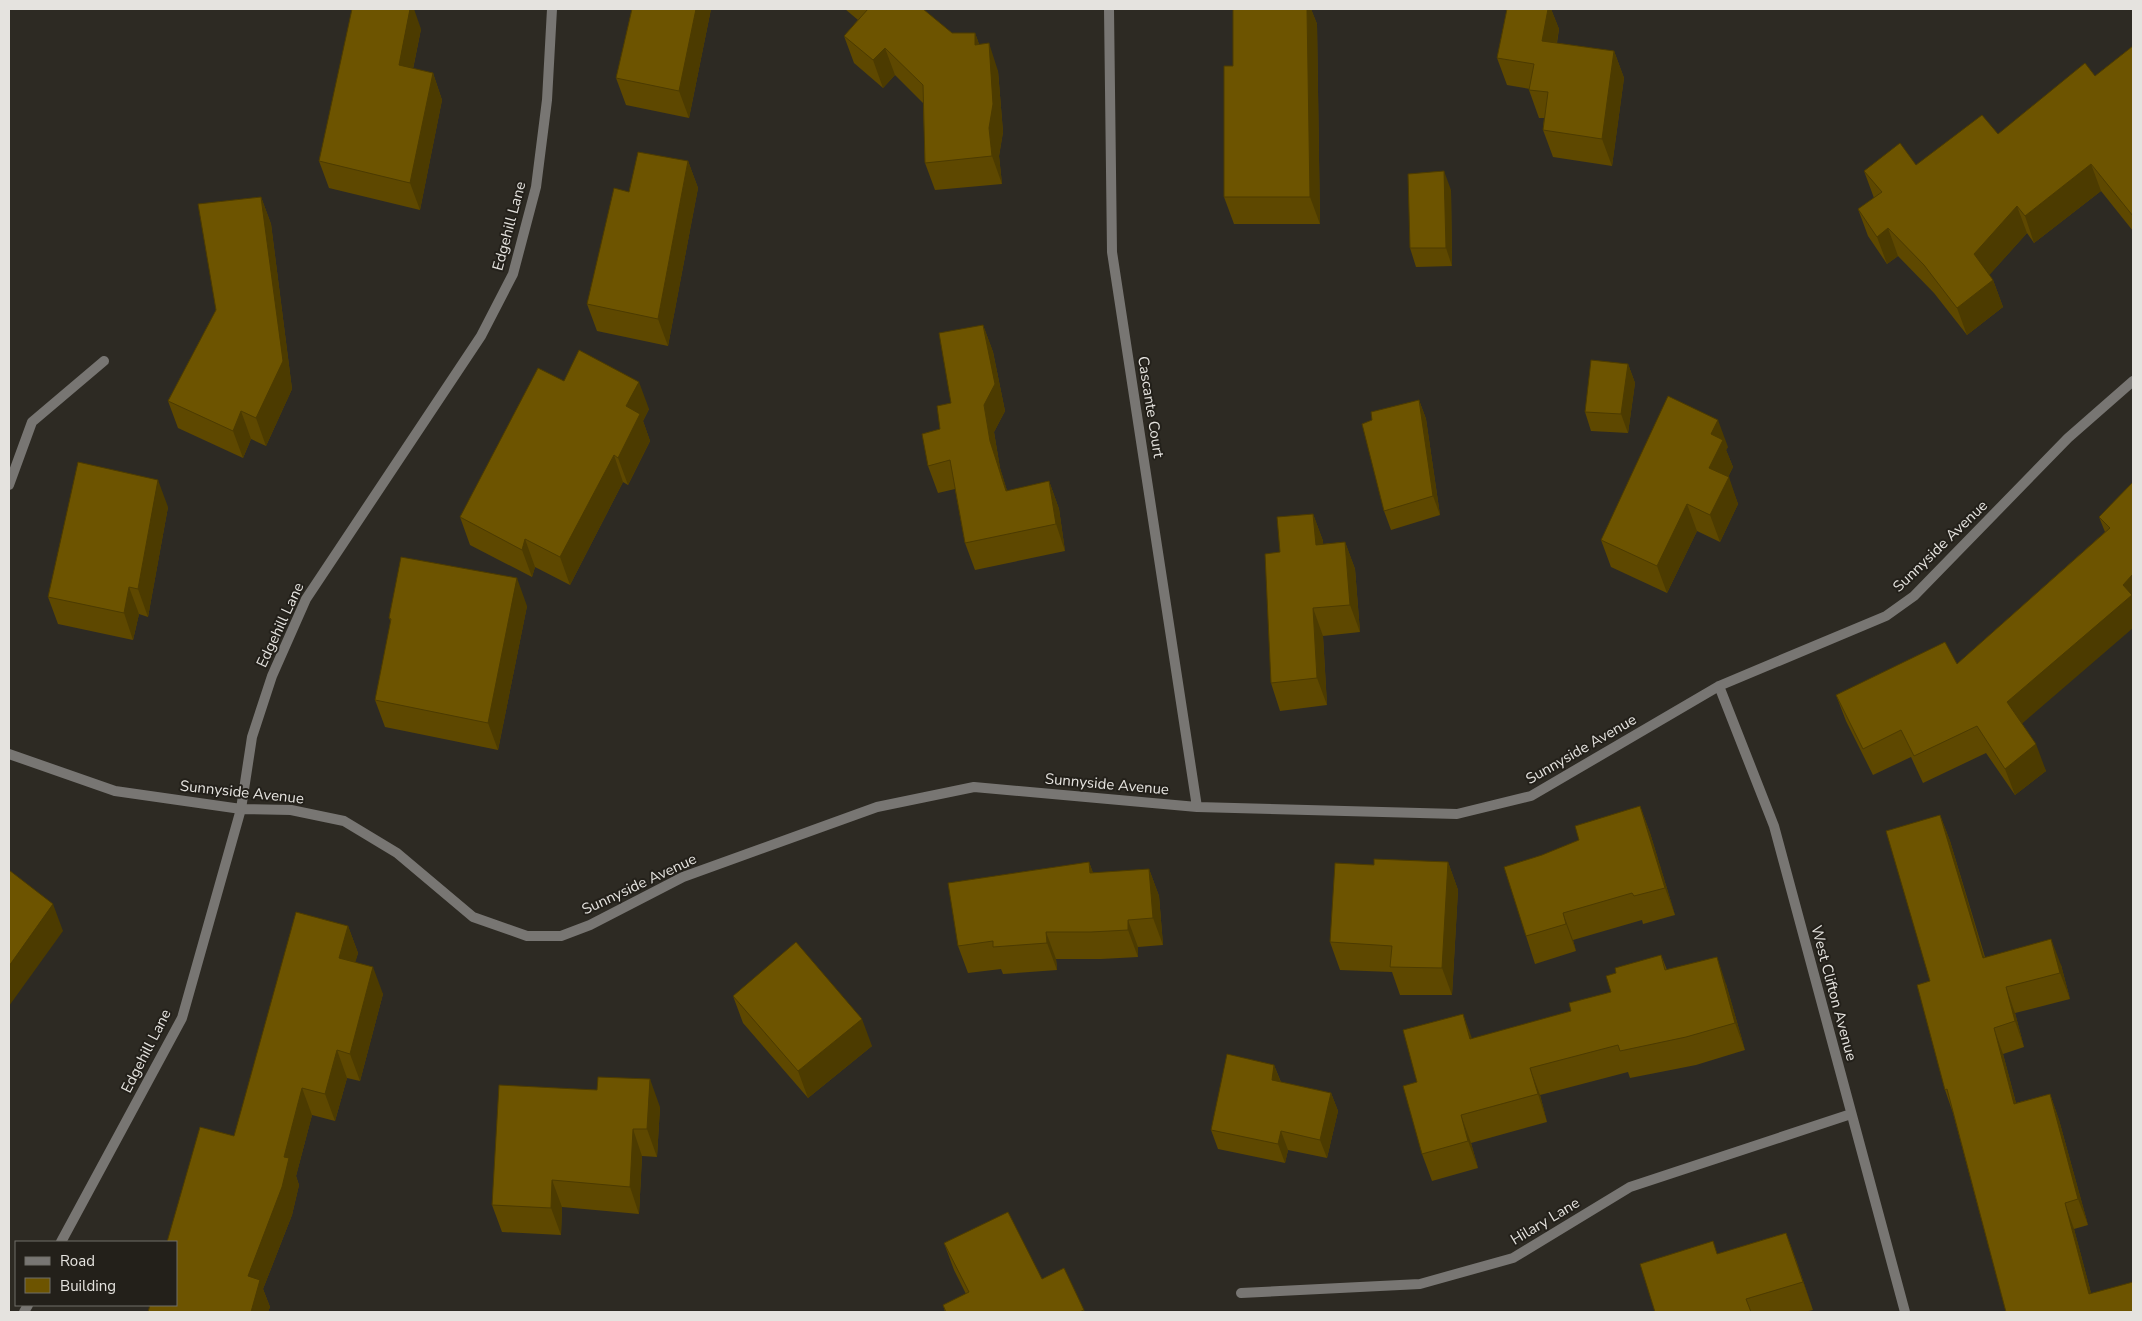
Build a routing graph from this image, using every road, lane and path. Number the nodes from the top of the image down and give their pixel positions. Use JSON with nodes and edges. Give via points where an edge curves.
{"nodes":[{"id":1,"x":552,"y":9,"type":"edge"},
{"id":2,"x":1109,"y":9,"type":"edge"},
{"id":3,"x":104,"y":362,"type":"dead end"},
{"id":4,"x":2133,"y":381,"type":"edge"},
{"id":5,"x":9,"y":485,"type":"edge"},
{"id":6,"x":1719,"y":686,"type":"junction"},
{"id":7,"x":9,"y":754,"type":"edge"},
{"id":8,"x":1198,"y":807,"type":"junction"},
{"id":9,"x":241,"y":809,"type":"junction"},
{"id":10,"x":1851,"y":1114,"type":"junction"},
{"id":11,"x":62,"y":1241,"type":"edge"},
{"id":12,"x":1241,"y":1293,"type":"dead end"},
{"id":13,"x":1905,"y":1312,"type":"edge"}],
"edges":[{"from":1,"to":9,"type":"street","name":"Edgehill Lane","via":[[547,100],[536,187],[513,274],[481,336],[306,598],[272,676],[252,737]]},
{"from":2,"to":8,"type":"street","name":"Cascante Court","via":[[1112,252]]},
{"from":3,"to":5,"type":"street","via":[[32,422]]},
{"from":4,"to":6,"type":"street","name":"Sunnyside Avenue","via":[[2068,438],[1914,596],[1886,616]]},
{"from":6,"to":8,"type":"street","name":"Sunnyside Avenue","via":[[1531,796],[1457,814]]},
{"from":6,"to":10,"type":"street","name":"West Clifton Avenue","via":[[1774,826]]},
{"from":7,"to":9,"type":"street","name":"Sunnyside Avenue","via":[[116,791]]},
{"from":8,"to":9,"type":"street","name":"Sunnyside Avenue","via":[[974,787],[877,808],[683,877],[590,925],[561,936],[527,936],[473,917],[397,853],[344,821],[291,810]]},
{"from":9,"to":11,"type":"street","name":"Edgehill Lane","via":[[182,1018]]},
{"from":10,"to":12,"type":"street","name":"Hilary Lane","via":[[1630,1187],[1513,1258],[1420,1284]]},
{"from":10,"to":13,"type":"street","name":"West Clifton Avenue"}]}
